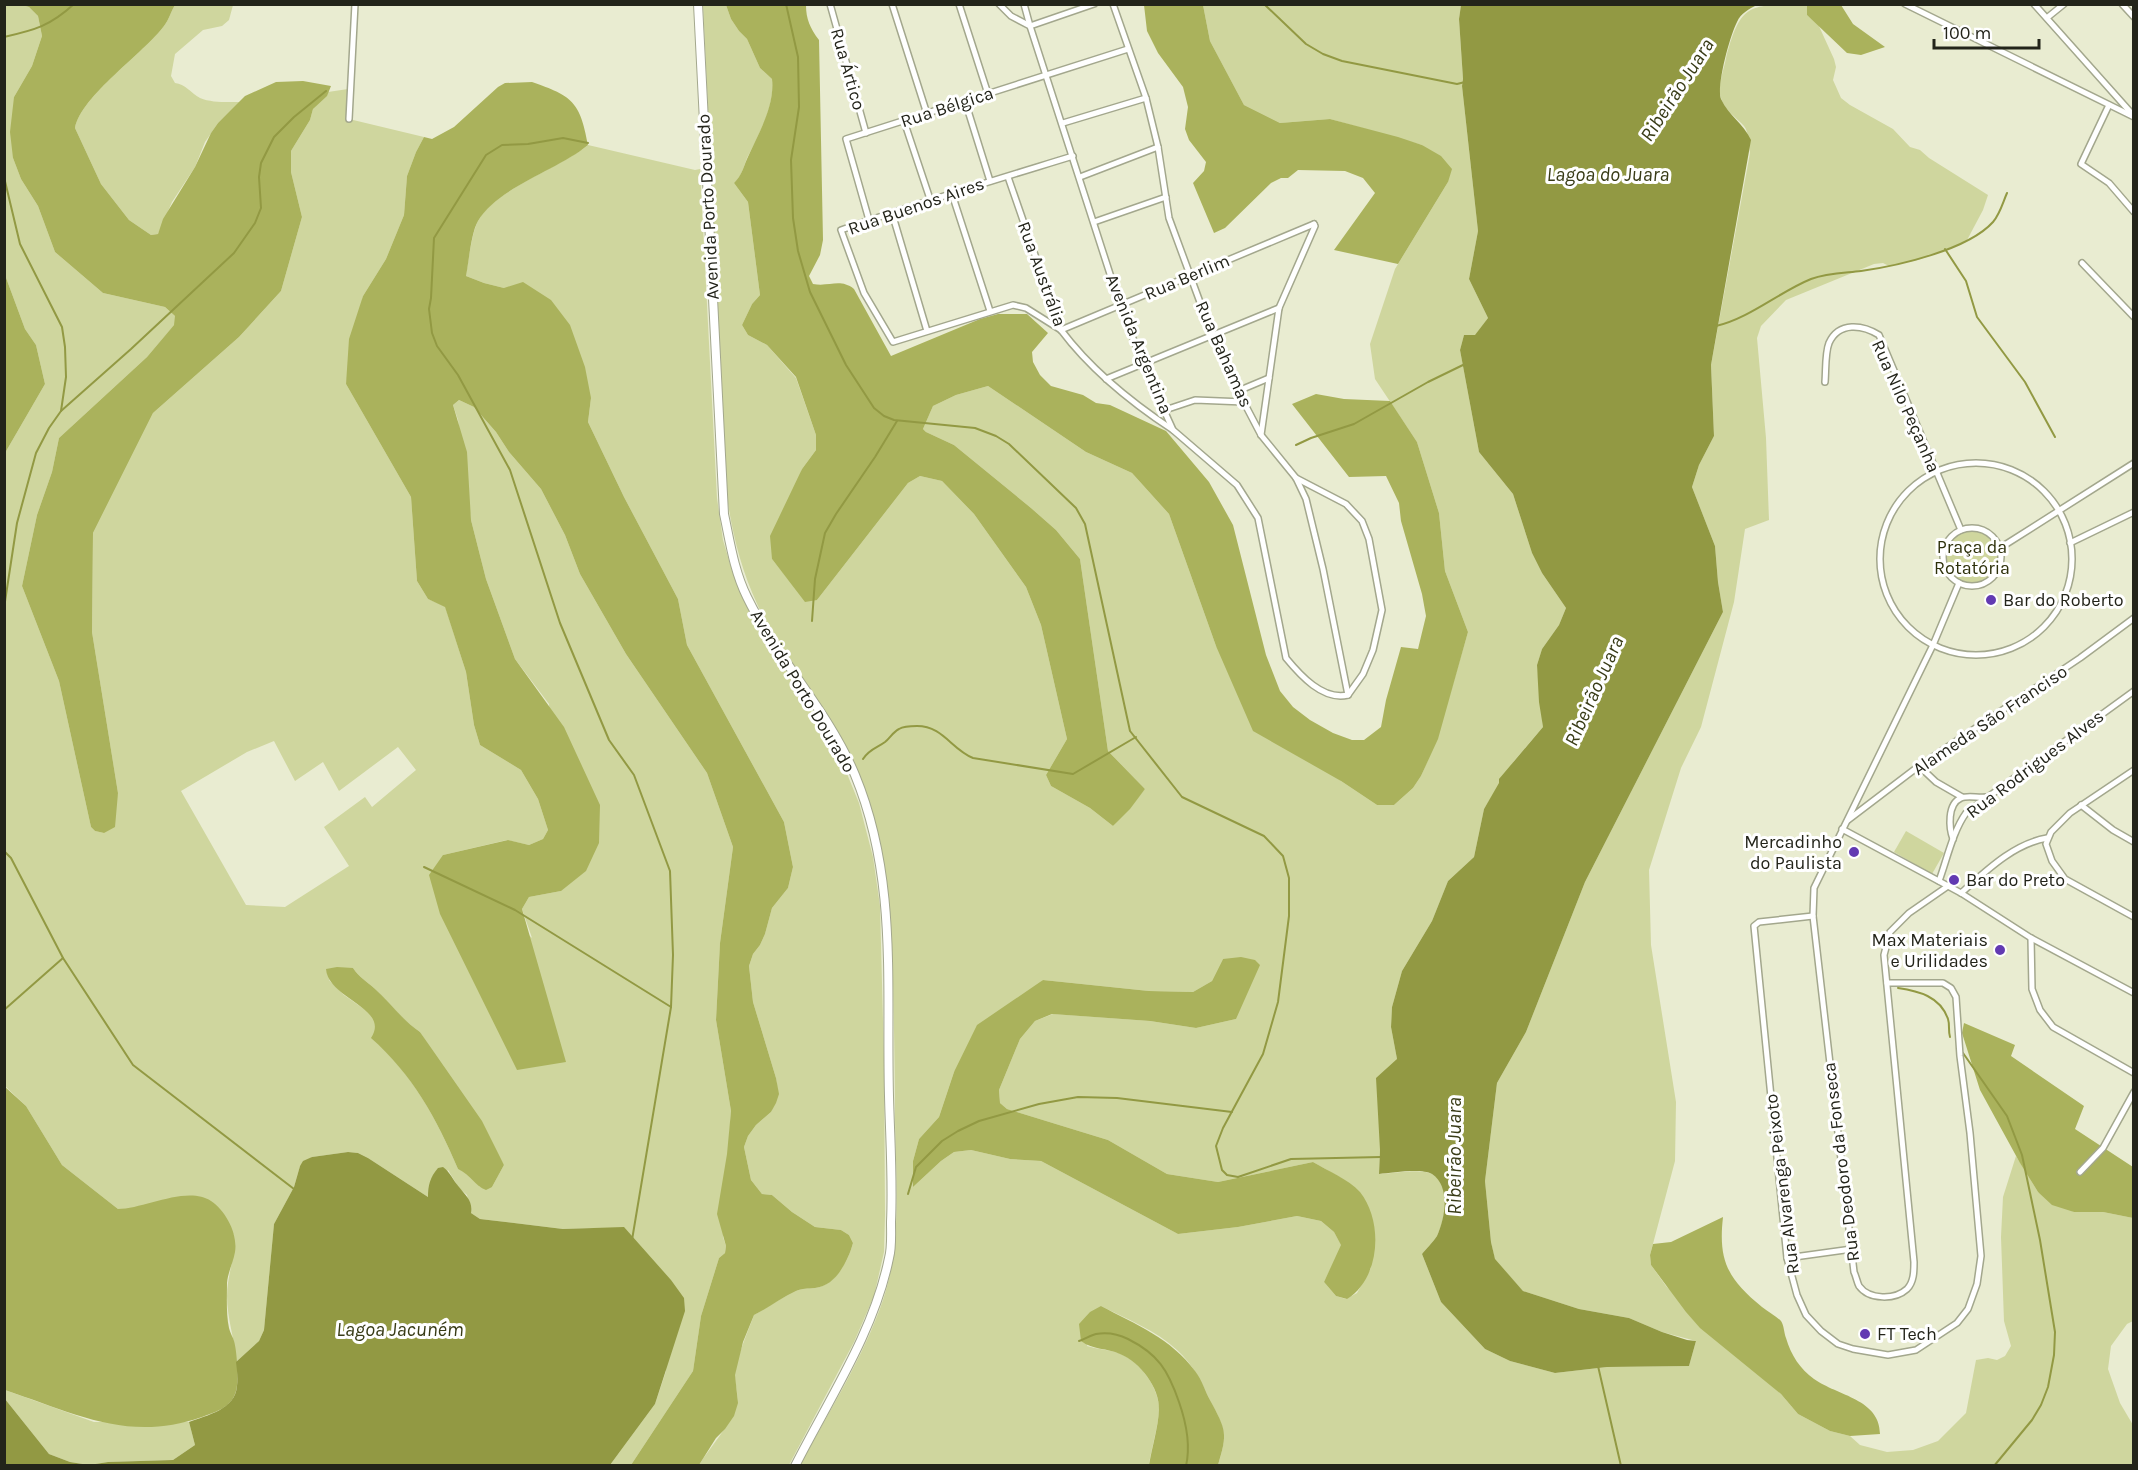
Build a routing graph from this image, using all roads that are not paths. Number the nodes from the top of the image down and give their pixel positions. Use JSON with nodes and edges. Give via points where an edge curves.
{"nodes":[{"id":1,"x":355,"y":4,"type":"edge"},
{"id":2,"x":698,"y":4,"type":"edge"},
{"id":3,"x":830,"y":4,"type":"edge"},
{"id":4,"x":892,"y":4,"type":"edge"},
{"id":5,"x":959,"y":4,"type":"edge"},
{"id":6,"x":999,"y":4,"type":"edge"},
{"id":7,"x":1024,"y":4,"type":"edge"},
{"id":8,"x":1094,"y":4,"type":"edge"},
{"id":9,"x":1113,"y":4,"type":"edge"},
{"id":10,"x":1905,"y":4,"type":"edge"},
{"id":11,"x":2034,"y":4,"type":"edge"},
{"id":12,"x":2064,"y":4,"type":"edge"},
{"id":13,"x":2122,"y":4,"type":"edge"},
{"id":14,"x":2133,"y":17,"type":"edge"},
{"id":15,"x":2048,"y":18,"type":"junction"},
{"id":16,"x":1030,"y":26,"type":"junction"},
{"id":17,"x":1128,"y":49,"type":"junction"},
{"id":18,"x":1047,"y":75,"type":"junction"},
{"id":19,"x":988,"y":94,"type":"junction"},
{"id":20,"x":1146,"y":98,"type":"junction"},
{"id":21,"x":965,"y":101,"type":"junction"},
{"id":22,"x":2109,"y":105,"type":"junction"},
{"id":23,"x":927,"y":114,"type":"junction"},
{"id":24,"x":2133,"y":116,"type":"edge"},
{"id":25,"x":349,"y":119,"type":"dead end"},
{"id":26,"x":904,"y":121,"type":"junction"},
{"id":27,"x":1063,"y":123,"type":"junction"},
{"id":28,"x":866,"y":133,"type":"junction"},
{"id":29,"x":1158,"y":147,"type":"junction"},
{"id":30,"x":1073,"y":156,"type":"junction"},
{"id":31,"x":1008,"y":177,"type":"junction"},
{"id":32,"x":1080,"y":177,"type":"junction"},
{"id":33,"x":990,"y":181,"type":"junction"},
{"id":34,"x":952,"y":194,"type":"junction"},
{"id":35,"x":1166,"y":197,"type":"junction"},
{"id":36,"x":930,"y":200,"type":"junction"},
{"id":37,"x":2133,"y":212,"type":"edge"},
{"id":38,"x":892,"y":213,"type":"junction"},
{"id":39,"x":869,"y":220,"type":"junction"},
{"id":40,"x":1094,"y":222,"type":"junction"},
{"id":41,"x":2082,"y":263,"type":"dead end"},
{"id":42,"x":1190,"y":276,"type":"junction"},
{"id":43,"x":1120,"y":305,"type":"junction"},
{"id":44,"x":1279,"y":308,"type":"junction"},
{"id":45,"x":990,"y":311,"type":"junction"},
{"id":46,"x":2133,"y":317,"type":"edge"},
{"id":47,"x":1061,"y":330,"type":"junction"},
{"id":48,"x":927,"y":331,"type":"junction"},
{"id":49,"x":1214,"y":334,"type":"junction"},
{"id":50,"x":1143,"y":364,"type":"junction"},
{"id":51,"x":1269,"y":378,"type":"junction"},
{"id":52,"x":1106,"y":379,"type":"junction"},
{"id":53,"x":1825,"y":381,"type":"dead end"},
{"id":54,"x":1238,"y":391,"type":"junction"},
{"id":55,"x":1244,"y":402,"type":"junction"},
{"id":56,"x":1165,"y":410,"type":"junction"},
{"id":57,"x":1173,"y":430,"type":"junction"},
{"id":58,"x":1261,"y":435,"type":"junction"},
{"id":59,"x":2133,"y":463,"type":"edge"},
{"id":60,"x":1935,"y":471,"type":"junction"},
{"id":61,"x":1296,"y":478,"type":"junction"},
{"id":62,"x":2059,"y":511,"type":"junction"},
{"id":63,"x":2133,"y":512,"type":"edge"},
{"id":64,"x":1961,"y":530,"type":"junction"},
{"id":65,"x":2070,"y":543,"type":"junction"},
{"id":66,"x":2000,"y":548,"type":"junction"},
{"id":67,"x":1959,"y":583,"type":"junction"},
{"id":68,"x":2133,"y":618,"type":"edge"},
{"id":69,"x":1934,"y":645,"type":"junction"},
{"id":70,"x":2133,"y":691,"type":"edge"},
{"id":71,"x":1348,"y":695,"type":"junction"},
{"id":72,"x":1919,"y":766,"type":"junction"},
{"id":73,"x":2132,"y":772,"type":"edge"},
{"id":74,"x":1962,"y":797,"type":"junction"},
{"id":75,"x":1987,"y":797,"type":"junction"},
{"id":76,"x":2081,"y":805,"type":"junction"},
{"id":77,"x":1846,"y":822,"type":"junction"},
{"id":78,"x":1842,"y":829,"type":"junction"},
{"id":79,"x":2047,"y":838,"type":"junction"},
{"id":80,"x":1953,"y":839,"type":"junction"},
{"id":81,"x":2133,"y":842,"type":"edge"},
{"id":82,"x":1938,"y":881,"type":"junction"},
{"id":83,"x":1948,"y":886,"type":"junction"},
{"id":84,"x":1961,"y":893,"type":"junction"},
{"id":85,"x":1813,"y":916,"type":"junction"},
{"id":86,"x":2133,"y":917,"type":"edge"},
{"id":87,"x":2031,"y":938,"type":"junction"},
{"id":88,"x":1887,"y":983,"type":"junction"},
{"id":89,"x":2133,"y":993,"type":"edge"},
{"id":90,"x":2133,"y":1073,"type":"edge"},
{"id":91,"x":2133,"y":1092,"type":"edge"},
{"id":92,"x":2080,"y":1172,"type":"dead end"},
{"id":93,"x":1851,"y":1249,"type":"junction"},
{"id":94,"x":1787,"y":1258,"type":"junction"},
{"id":95,"x":795,"y":1466,"type":"edge"}],
"edges":[{"from":1,"to":25,"type":"street"},
{"from":2,"to":95,"type":"main road","name":"Avenida Porto Dourado","via":[[726,524],[746,596],[855,775],[871,819],[887,907],[890,1255],[859,1342]]},
{"from":3,"to":28,"type":"street","name":"Rua Ártico"},
{"from":4,"to":23,"type":"street"},
{"from":5,"to":19,"type":"street"},
{"from":6,"to":16,"type":"street"},
{"from":7,"to":16,"type":"street","name":"Avenida Argentina"},
{"from":8,"to":16,"type":"street"},
{"from":9,"to":17,"type":"street","name":"Rua Bahamas"},
{"from":10,"to":22,"type":"street"},
{"from":11,"to":15,"type":"street"},
{"from":12,"to":15,"type":"street"},
{"from":13,"to":14,"type":"street"},
{"from":15,"to":24,"type":"street"},
{"from":16,"to":18,"type":"street","name":"Avenida Argentina"},
{"from":17,"to":18,"type":"street","name":"Rua Bélgica"},
{"from":17,"to":20,"type":"street","name":"Rua Bahamas"},
{"from":18,"to":19,"type":"street","name":"Rua Bélgica"},
{"from":18,"to":27,"type":"street","name":"Avenida Argentina"},
{"from":19,"to":21,"type":"street","name":"Rua Bélgica"},
{"from":20,"to":27,"type":"street"},
{"from":20,"to":29,"type":"street","name":"Rua Bahamas"},
{"from":21,"to":23,"type":"street","name":"Rua Bélgica"},
{"from":21,"to":33,"type":"street"},
{"from":22,"to":24,"type":"street"},
{"from":22,"to":37,"type":"street","via":[[2081,164],[2109,183]]},
{"from":23,"to":26,"type":"street","name":"Rua Bélgica"},
{"from":26,"to":28,"type":"street","name":"Rua Bélgica"},
{"from":26,"to":36,"type":"street"},
{"from":27,"to":30,"type":"street","name":"Avenida Argentina"},
{"from":28,"to":39,"type":"street","name":"Rua Bélgica","via":[[846,139]]},
{"from":29,"to":32,"type":"street"},
{"from":29,"to":35,"type":"street","name":"Rua Bahamas"},
{"from":30,"to":31,"type":"street","name":"Rua Buenos Aires"},
{"from":30,"to":32,"type":"street","name":"Avenida Argentina"},
{"from":31,"to":33,"type":"street","name":"Rua Buenos Aires"},
{"from":31,"to":47,"type":"street","name":"Rua Austrália"},
{"from":32,"to":40,"type":"street","name":"Avenida Argentina"},
{"from":33,"to":34,"type":"street","name":"Rua Buenos Aires"},
{"from":34,"to":36,"type":"street","name":"Rua Buenos Aires"},
{"from":34,"to":45,"type":"street"},
{"from":35,"to":40,"type":"street"},
{"from":35,"to":42,"type":"street","name":"Rua Bahamas","via":[[1168,218]]},
{"from":36,"to":38,"type":"street","name":"Rua Buenos Aires"},
{"from":38,"to":39,"type":"street","name":"Rua Buenos Aires"},
{"from":38,"to":48,"type":"street"},
{"from":39,"to":48,"type":"street","name":"Rua Buenos Aires","via":[[841,230],[864,293],[893,342]]},
{"from":40,"to":43,"type":"street","name":"Avenida Argentina"},
{"from":41,"to":46,"type":"street"},
{"from":42,"to":43,"type":"street","name":"Rua Berlim"},
{"from":42,"to":44,"type":"street","name":"Rua Berlim","via":[[1314,224]]},
{"from":42,"to":49,"type":"street","name":"Rua Bahamas"},
{"from":43,"to":47,"type":"street","name":"Rua Berlim"},
{"from":43,"to":50,"type":"street","name":"Avenida Argentina"},
{"from":44,"to":49,"type":"street"},
{"from":44,"to":51,"type":"street"},
{"from":45,"to":47,"type":"street","via":[[1013,305]]},
{"from":45,"to":48,"type":"street"},
{"from":47,"to":52,"type":"street","name":"Rua Austrália"},
{"from":49,"to":50,"type":"street"},
{"from":49,"to":54,"type":"street","name":"Rua Bahamas"},
{"from":50,"to":52,"type":"street"},
{"from":50,"to":56,"type":"street","name":"Avenida Argentina"},
{"from":51,"to":54,"type":"street"},
{"from":51,"to":58,"type":"street"},
{"from":52,"to":57,"type":"street","name":"Rua Austrália","via":[[1143,411]]},
{"from":53,"to":60,"type":"street","name":"Rua Nilo Peçanha","via":[[1829,343],[1838,332],[1848,326],[1862,327],[1879,335]]},
{"from":54,"to":55,"type":"street","name":"Rua Bahamas"},
{"from":55,"to":56,"type":"street","via":[[1195,400]]},
{"from":55,"to":58,"type":"street","name":"Rua Bahamas"},
{"from":56,"to":57,"type":"street","name":"Avenida Argentina"},
{"from":57,"to":71,"type":"street","name":"Avenida Argentina","via":[[1238,485],[1258,518],[1286,657],[1300,676],[1320,690],[1340,697]]},
{"from":58,"to":61,"type":"street","name":"Rua Bahamas"},
{"from":59,"to":62,"type":"street"},
{"from":60,"to":62,"type":"street","via":[[1969,463],[2004,467],[2030,480]]},
{"from":60,"to":64,"type":"street","name":"Rua Nilo Peçanha"},
{"from":60,"to":69,"type":"street","via":[[1910,488],[1891,513],[1879,557],[1884,588],[1894,609],[1908,627]]},
{"from":61,"to":71,"type":"street","name":"Rua Bahamas","via":[[1306,499],[1323,569]]},
{"from":61,"to":71,"type":"street","via":[[1346,504],[1362,521],[1369,539],[1382,610],[1373,650]]},
{"from":62,"to":65,"type":"street"},
{"from":62,"to":66,"type":"street"},
{"from":63,"to":65,"type":"street"},
{"from":64,"to":66,"type":"street","via":[[1984,531]]},
{"from":64,"to":67,"type":"street","via":[[1943,551],[1946,570]]},
{"from":65,"to":69,"type":"street","via":[[2071,573],[2065,594],[2054,614],[2033,636],[2007,650],[1985,654],[1962,654]]},
{"from":66,"to":67,"type":"street","via":[[2000,567],[1987,582],[1978,586]]},
{"from":67,"to":69,"type":"street","name":"Rua Deodoro da Fonseca"},
{"from":68,"to":72,"type":"street","name":"Alameda São Franciso"},
{"from":69,"to":77,"type":"street","name":"Rua Deodoro da Fonseca"},
{"from":70,"to":75,"type":"street","name":"Rua Rodrigues Alves"},
{"from":72,"to":74,"type":"street"},
{"from":72,"to":77,"type":"street","name":"Alameda São Franciso"},
{"from":73,"to":76,"type":"street"},
{"from":74,"to":75,"type":"street"},
{"from":74,"to":80,"type":"street","via":[[1948,821]]},
{"from":75,"to":80,"type":"street","name":"Rua Rodrigues Alves","via":[[1966,813]]},
{"from":76,"to":79,"type":"street"},
{"from":76,"to":81,"type":"street"},
{"from":77,"to":78,"type":"street","name":"Rua Deodoro da Fonseca"},
{"from":78,"to":82,"type":"street"},
{"from":78,"to":85,"type":"street","name":"Rua Deodoro da Fonseca","via":[[1814,888]]},
{"from":79,"to":84,"type":"street","via":[[2003,856]]},
{"from":79,"to":86,"type":"street","via":[[2055,868],[2065,879]]},
{"from":80,"to":82,"type":"street","name":"Rua Rodrigues Alves"},
{"from":82,"to":83,"type":"street"},
{"from":83,"to":84,"type":"street"},
{"from":83,"to":88,"type":"street","name":"Rua Deodoro da Fonseca","via":[[1909,913],[1890,932],[1884,955]]},
{"from":84,"to":87,"type":"street"},
{"from":85,"to":93,"type":"street","name":"Rua Deodoro da Fonseca"},
{"from":85,"to":94,"type":"street","name":"Rua Alvarenga Peixoto","via":[[1754,926]]},
{"from":87,"to":89,"type":"street"},
{"from":87,"to":90,"type":"street","via":[[2032,989],[2046,1019],[2053,1027]]},
{"from":88,"to":93,"type":"street","name":"Rua Deodoro da Fonseca","via":[[1914,1262],[1913,1278],[1907,1289],[1882,1297],[1859,1287]]},
{"from":88,"to":94,"type":"street","name":"Rua Alvarenga Peixoto","via":[[1943,983],[1956,997],[1981,1256],[1968,1309],[1957,1323],[1916,1350],[1888,1354],[1853,1349],[1838,1344],[1806,1315]]},
{"from":91,"to":92,"type":"street","via":[[2103,1148]]},
{"from":93,"to":94,"type":"street"}]}
